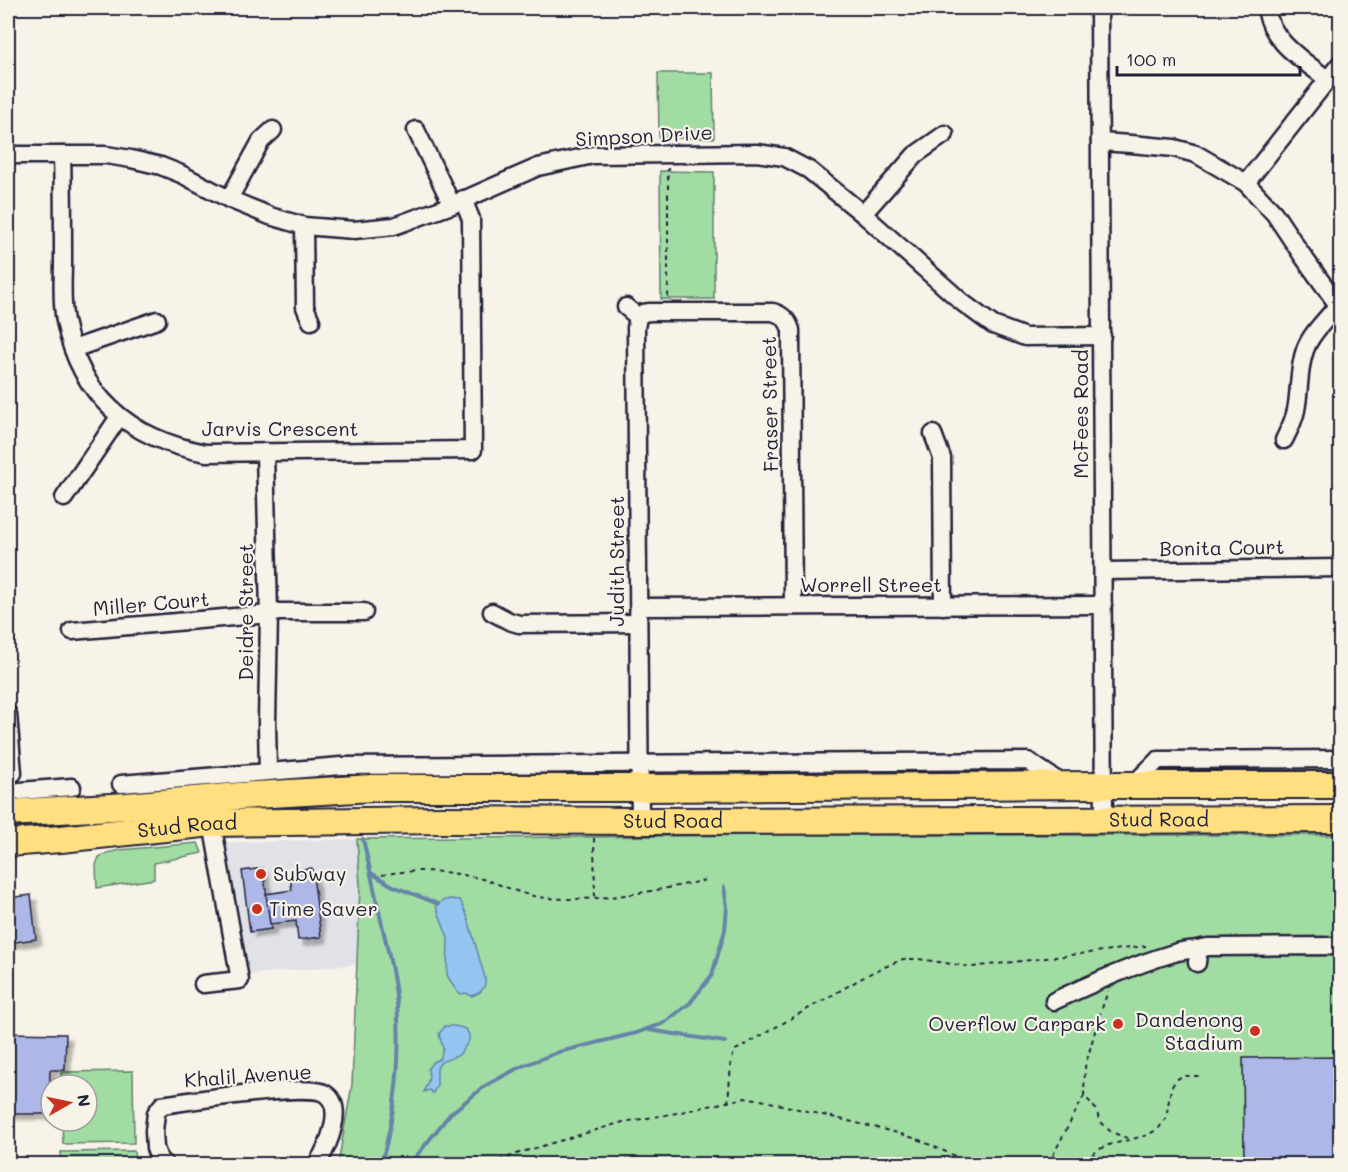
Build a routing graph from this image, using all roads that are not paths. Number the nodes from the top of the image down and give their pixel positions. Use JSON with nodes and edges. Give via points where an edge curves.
{"nodes":[{"id":1,"x":1099,"y":8,"type":"edge"},
{"id":2,"x":1266,"y":8,"type":"edge"},
{"id":3,"x":1341,"y":64,"type":"edge"},
{"id":4,"x":1328,"y":80,"type":"junction"},
{"id":5,"x":273,"y":130,"type":"dead end"},
{"id":6,"x":416,"y":130,"type":"dead end"},
{"id":7,"x":945,"y":134,"type":"dead end"},
{"id":8,"x":1100,"y":142,"type":"junction"},
{"id":9,"x":8,"y":155,"type":"edge"},
{"id":10,"x":62,"y":155,"type":"junction"},
{"id":11,"x":1246,"y":183,"type":"junction"},
{"id":12,"x":229,"y":199,"type":"junction"},
{"id":13,"x":458,"y":202,"type":"junction"},
{"id":14,"x":863,"y":214,"type":"junction"},
{"id":15,"x":304,"y":226,"type":"junction"},
{"id":16,"x":1340,"y":305,"type":"edge"},
{"id":17,"x":632,"y":312,"type":"joint"},
{"id":18,"x":157,"y":320,"type":"dead end"},
{"id":19,"x":311,"y":321,"type":"dead end"},
{"id":20,"x":1102,"y":336,"type":"junction"},
{"id":21,"x":73,"y":349,"type":"junction"},
{"id":22,"x":119,"y":417,"type":"junction"},
{"id":23,"x":933,"y":434,"type":"dead end"},
{"id":24,"x":1284,"y":440,"type":"dead end"},
{"id":25,"x":266,"y":452,"type":"junction"},
{"id":26,"x":64,"y":498,"type":"dead end"},
{"id":27,"x":1341,"y":568,"type":"edge"},
{"id":28,"x":1103,"y":571,"type":"junction"},
{"id":29,"x":1103,"y":605,"type":"junction"},
{"id":30,"x":793,"y":606,"type":"junction"},
{"id":31,"x":943,"y":606,"type":"junction"},
{"id":32,"x":364,"y":612,"type":"dead end"},
{"id":33,"x":492,"y":612,"type":"dead end"},
{"id":34,"x":269,"y":615,"type":"junction"},
{"id":35,"x":638,"y":615,"type":"junction"},
{"id":36,"x":72,"y":632,"type":"dead end"},
{"id":37,"x":8,"y":714,"type":"edge"},
{"id":38,"x":1341,"y":759,"type":"edge"},
{"id":39,"x":905,"y":762,"type":"junction"},
{"id":40,"x":268,"y":772,"type":"junction"},
{"id":41,"x":8,"y":775,"type":"edge"},
{"id":42,"x":639,"y":776,"type":"junction"},
{"id":43,"x":121,"y":784,"type":"dead end"},
{"id":44,"x":1065,"y":785,"type":"junction"},
{"id":45,"x":1104,"y":785,"type":"junction"},
{"id":46,"x":1133,"y":785,"type":"junction"},
{"id":47,"x":926,"y":786,"type":"junction"},
{"id":48,"x":1341,"y":786,"type":"edge"},
{"id":49,"x":72,"y":787,"type":"dead end"},
{"id":50,"x":20,"y":791,"type":"dead end"},
{"id":51,"x":47,"y":799,"type":"junction"},
{"id":52,"x":8,"y":813,"type":"edge"},
{"id":53,"x":1341,"y":819,"type":"edge"},
{"id":54,"x":1104,"y":820,"type":"junction"},
{"id":55,"x":640,"y":821,"type":"junction"},
{"id":56,"x":212,"y":823,"type":"junction"},
{"id":57,"x":8,"y":843,"type":"edge"},
{"id":58,"x":1341,"y":946,"type":"edge"},
{"id":59,"x":203,"y":984,"type":"dead end"},
{"id":60,"x":1054,"y":1001,"type":"dead end"},
{"id":61,"x":165,"y":1164,"type":"edge"},
{"id":62,"x":317,"y":1164,"type":"edge"}],
"edges":[{"from":1,"to":8,"type":"street","name":"McFees Road"},
{"from":2,"to":4,"type":"street","via":[[1282,43]]},
{"from":3,"to":4,"type":"street"},
{"from":4,"to":11,"type":"street"},
{"from":5,"to":12,"type":"street","via":[[261,141]]},
{"from":6,"to":13,"type":"street"},
{"from":7,"to":14,"type":"street","via":[[915,155]]},
{"from":8,"to":11,"type":"street","via":[[1174,148],[1196,154]]},
{"from":8,"to":20,"type":"street","name":"McFees Road"},
{"from":9,"to":10,"type":"street","name":"Simpson Drive"},
{"from":10,"to":12,"type":"street","name":"Simpson Drive","via":[[106,155],[161,166]]},
{"from":10,"to":21,"type":"street","name":"Jarvis Crescent","via":[[63,306]]},
{"from":11,"to":16,"type":"street","via":[[1274,213]]},
{"from":12,"to":15,"type":"street","name":"Simpson Drive"},
{"from":13,"to":14,"type":"street","name":"Simpson Drive","via":[[538,166],[593,155],[757,153],[784,157],[809,170]]},
{"from":13,"to":15,"type":"street","name":"Simpson Drive","via":[[394,226],[354,230]]},
{"from":13,"to":25,"type":"street","name":"Jarvis Crescent","via":[[471,219],[473,450]]},
{"from":14,"to":20,"type":"street","name":"Simpson Drive","via":[[993,325],[1025,337]]},
{"from":15,"to":19,"type":"street","via":[[305,307]]},
{"from":16,"to":24,"type":"street","via":[[1312,336],[1305,350],[1294,421]]},
{"from":17,"to":30,"type":"street","name":"Fraser Street","via":[[773,312],[789,323]]},
{"from":17,"to":35,"type":"street","name":"Judith Street","via":[[636,328]]},
{"from":18,"to":21,"type":"street"},
{"from":20,"to":28,"type":"street","name":"McFees Road"},
{"from":21,"to":22,"type":"street","name":"Jarvis Crescent","via":[[90,383]]},
{"from":22,"to":25,"type":"street","name":"Jarvis Crescent","via":[[138,430],[188,449],[206,453]]},
{"from":22,"to":26,"type":"street"},
{"from":23,"to":31,"type":"street","via":[[942,458]]},
{"from":25,"to":34,"type":"street","name":"Deidre Street"},
{"from":27,"to":28,"type":"street","name":"Bonita Court"},
{"from":28,"to":29,"type":"street","name":"McFees Road"},
{"from":29,"to":31,"type":"street","name":"Worrell Street"},
{"from":29,"to":45,"type":"street","name":"McFees Road"},
{"from":30,"to":31,"type":"street","name":"Worrell Street"},
{"from":30,"to":35,"type":"street","name":"Worrell Street"},
{"from":32,"to":34,"type":"street","name":"Miller Court"},
{"from":33,"to":35,"type":"street","name":"Worrell Street","via":[[519,624]]},
{"from":34,"to":36,"type":"street","name":"Miller Court"},
{"from":34,"to":40,"type":"street","name":"Deidre Street"},
{"from":35,"to":42,"type":"street","name":"Judith Street"},
{"from":37,"to":41,"type":"street","via":[[12,773]]},
{"from":38,"to":46,"type":"street","name":"Stud Road","via":[[1158,760]]},
{"from":39,"to":42,"type":"street","name":"Stud Road"},
{"from":39,"to":44,"type":"street","name":"Stud Road","via":[[1028,761]]},
{"from":39,"to":47,"type":"street"},
{"from":40,"to":42,"type":"street","name":"Stud Road","via":[[341,766]]},
{"from":40,"to":43,"type":"street","name":"Stud Road"},
{"from":42,"to":47,"type":"highway","name":"Stud Road"},
{"from":42,"to":51,"type":"highway","name":"Stud Road","via":[[373,788],[128,806]]},
{"from":42,"to":55,"type":"street","name":"Judith Street"},
{"from":44,"to":45,"type":"highway","name":"Stud Road"},
{"from":44,"to":47,"type":"highway","name":"Stud Road"},
{"from":45,"to":46,"type":"highway","name":"Stud Road"},
{"from":45,"to":54,"type":"street","name":"McFees Road"},
{"from":46,"to":48,"type":"highway","name":"Stud Road"},
{"from":49,"to":51,"type":"street"},
{"from":50,"to":51,"type":"street"},
{"from":51,"to":52,"type":"highway","name":"Stud Road"},
{"from":53,"to":54,"type":"highway","name":"Stud Road"},
{"from":54,"to":55,"type":"highway","name":"Stud Road"},
{"from":55,"to":56,"type":"highway","name":"Stud Road"},
{"from":56,"to":57,"type":"highway","name":"Stud Road"},
{"from":56,"to":59,"type":"street","via":[[240,980]]},
{"from":58,"to":60,"type":"street","via":[[1208,947],[1199,956],[1177,952]]},
{"from":61,"to":62,"type":"street","name":"Khalil Avenue","via":[[160,1162],[155,1148],[154,1131],[156,1113],[162,1105],[297,1090],[322,1092],[335,1109],[325,1152]]}]}
